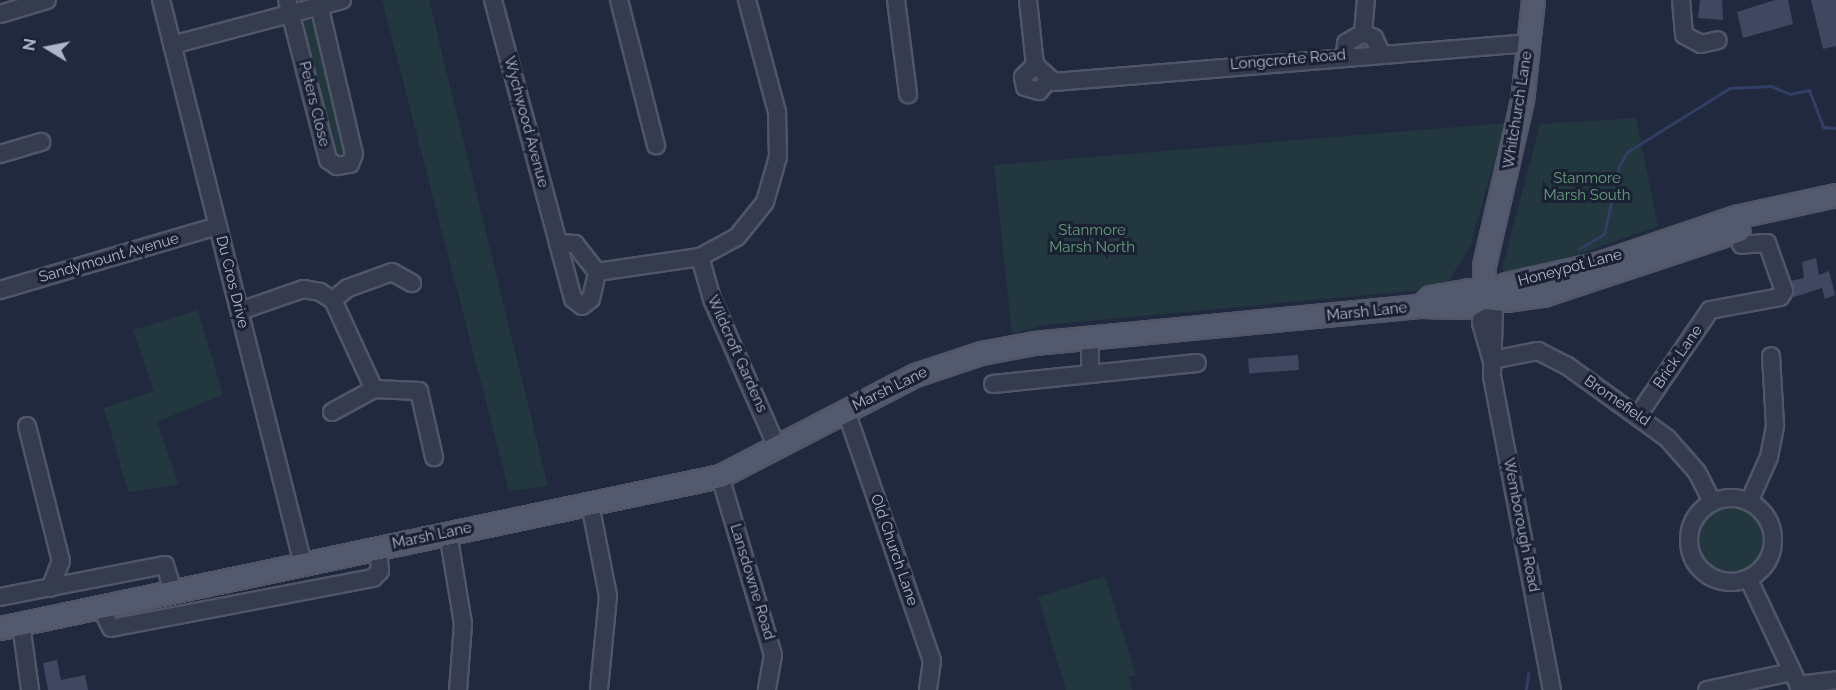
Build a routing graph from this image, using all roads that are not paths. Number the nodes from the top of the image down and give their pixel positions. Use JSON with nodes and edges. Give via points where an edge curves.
{"nodes":[{"id":1,"x":47,"y":0,"type":"edge"},
{"id":2,"x":161,"y":0,"type":"edge"},
{"id":3,"x":342,"y":0,"type":"edge"},
{"id":4,"x":493,"y":0,"type":"edge"},
{"id":5,"x":619,"y":0,"type":"edge"},
{"id":6,"x":747,"y":0,"type":"edge"},
{"id":7,"x":896,"y":0,"type":"edge"},
{"id":8,"x":1028,"y":0,"type":"edge"},
{"id":9,"x":1366,"y":0,"type":"edge"},
{"id":10,"x":1533,"y":0,"type":"edge"},
{"id":11,"x":1681,"y":0,"type":"edge"},
{"id":12,"x":319,"y":3,"type":"edge"},
{"id":13,"x":289,"y":7,"type":"edge"},
{"id":14,"x":0,"y":14,"type":"edge"},
{"id":15,"x":1363,"y":33,"type":"junction"},
{"id":16,"x":1718,"y":40,"type":"dead end"},
{"id":17,"x":1529,"y":44,"type":"junction"},
{"id":18,"x":172,"y":45,"type":"junction"},
{"id":19,"x":1381,"y":53,"type":"junction"},
{"id":20,"x":1345,"y":55,"type":"junction"},
{"id":21,"x":908,"y":94,"type":"dead end"},
{"id":22,"x":41,"y":142,"type":"dead end"},
{"id":23,"x":656,"y":145,"type":"dead end"},
{"id":24,"x":0,"y":154,"type":"edge"},
{"id":25,"x":1836,"y":195,"type":"edge"},
{"id":26,"x":1836,"y":210,"type":"edge"},
{"id":27,"x":218,"y":226,"type":"junction"},
{"id":28,"x":558,"y":243,"type":"junction"},
{"id":29,"x":1741,"y":245,"type":"dead end"},
{"id":30,"x":700,"y":257,"type":"junction"},
{"id":31,"x":597,"y":272,"type":"junction"},
{"id":32,"x":412,"y":283,"type":"dead end"},
{"id":33,"x":0,"y":290,"type":"edge"},
{"id":34,"x":1484,"y":298,"type":"junction"},
{"id":35,"x":333,"y":300,"type":"junction"},
{"id":36,"x":240,"y":311,"type":"junction"},
{"id":37,"x":1090,"y":338,"type":"junction"},
{"id":38,"x":1771,"y":356,"type":"dead end"},
{"id":39,"x":1492,"y":360,"type":"junction"},
{"id":40,"x":1197,"y":363,"type":"dead end"},
{"id":41,"x":1090,"y":374,"type":"junction"},
{"id":42,"x":993,"y":384,"type":"dead end"},
{"id":43,"x":374,"y":388,"type":"junction"},
{"id":44,"x":846,"y":411,"type":"junction"},
{"id":45,"x":332,"y":412,"type":"dead end"},
{"id":46,"x":1639,"y":414,"type":"junction"},
{"id":47,"x":27,"y":426,"type":"dead end"},
{"id":48,"x":778,"y":448,"type":"junction"},
{"id":49,"x":434,"y":457,"type":"dead end"},
{"id":50,"x":720,"y":476,"type":"junction"},
{"id":51,"x":1712,"y":502,"type":"junction"},
{"id":52,"x":1749,"y":502,"type":"junction"},
{"id":53,"x":590,"y":504,"type":"junction"},
{"id":54,"x":448,"y":532,"type":"junction"},
{"id":55,"x":378,"y":547,"type":"junction"},
{"id":56,"x":61,"y":561,"type":"junction"},
{"id":57,"x":303,"y":564,"type":"junction"},
{"id":58,"x":1749,"y":580,"type":"junction"},
{"id":59,"x":76,"y":584,"type":"junction"},
{"id":60,"x":50,"y":588,"type":"junction"},
{"id":61,"x":173,"y":591,"type":"junction"},
{"id":62,"x":0,"y":597,"type":"edge"},
{"id":63,"x":92,"y":609,"type":"junction"},
{"id":64,"x":21,"y":624,"type":"junction"},
{"id":65,"x":0,"y":628,"type":"edge"},
{"id":66,"x":1836,"y":680,"type":"edge"},
{"id":67,"x":1797,"y":682,"type":"edge"},
{"id":68,"x":30,"y":690,"type":"edge"},
{"id":69,"x":458,"y":690,"type":"edge"},
{"id":70,"x":598,"y":690,"type":"edge"},
{"id":71,"x":766,"y":690,"type":"edge"},
{"id":72,"x":928,"y":690,"type":"edge"},
{"id":73,"x":1552,"y":690,"type":"edge"},
{"id":74,"x":1707,"y":690,"type":"edge"}],
"edges":[{"from":1,"to":14,"type":"street"},
{"from":2,"to":18,"type":"street","name":"Du Cros Drive"},
{"from":3,"to":12,"type":"street"},
{"from":4,"to":28,"type":"street","name":"Wychwood Avenue"},
{"from":5,"to":23,"type":"street"},
{"from":6,"to":30,"type":"street","via":[[777,112],[778,157],[765,202],[737,237]]},
{"from":7,"to":21,"type":"street"},
{"from":8,"to":20,"type":"street","name":"Longcrofte Road","via":[[1029,71],[1048,81]]},
{"from":9,"to":15,"type":"street"},
{"from":10,"to":17,"type":"main road","name":"Whitchurch Lane"},
{"from":11,"to":16,"type":"street","via":[[1684,35],[1701,44]]},
{"from":12,"to":13,"type":"street"},
{"from":12,"to":13,"type":"street","name":"Peters Close","via":[[354,154],[350,164],[337,166],[328,160]]},
{"from":13,"to":18,"type":"street"},
{"from":15,"to":19,"type":"street","via":[[1374,38]]},
{"from":15,"to":20,"type":"street","via":[[1347,43]]},
{"from":17,"to":19,"type":"street","name":"Longcrofte Road"},
{"from":17,"to":34,"type":"main road","name":"Whitchurch Lane","via":[[1522,101],[1484,265]]},
{"from":18,"to":27,"type":"street","name":"Du Cros Drive"},
{"from":19,"to":20,"type":"street","name":"Longcrofte Road"},
{"from":22,"to":24,"type":"street"},
{"from":25,"to":34,"type":"main road","name":"Honeypot Lane","via":[[1735,217],[1599,263],[1506,284]]},
{"from":26,"to":34,"type":"main road","name":"Honeypot Lane","via":[[1736,231],[1543,295]]},
{"from":27,"to":33,"type":"street","name":"Sandymount Avenue"},
{"from":27,"to":36,"type":"street","name":"Du Cros Drive"},
{"from":28,"to":31,"type":"street","via":[[575,244]]},
{"from":28,"to":31,"type":"street","name":"Wychwood Avenue","via":[[573,299],[582,306],[591,299]]},
{"from":29,"to":46,"type":"street","name":"Brick Lane","via":[[1767,243],[1784,291],[1780,297],[1710,310]]},
{"from":30,"to":31,"type":"street"},
{"from":30,"to":48,"type":"street","name":"Wildcroft Gardens","via":[[712,299]]},
{"from":32,"to":35,"type":"street","via":[[392,272],[348,288]]},
{"from":34,"to":37,"type":"main road","name":"Marsh Lane","via":[[1466,307],[1421,306]]},
{"from":34,"to":39,"type":"street","name":"Wemborough Road","via":[[1481,323]]},
{"from":35,"to":36,"type":"street","via":[[303,289]]},
{"from":35,"to":43,"type":"street"},
{"from":36,"to":57,"type":"street","name":"Du Cros Drive"},
{"from":37,"to":41,"type":"street"},
{"from":37,"to":44,"type":"main road","name":"Marsh Lane","via":[[997,349],[954,360]]},
{"from":38,"to":52,"type":"street","via":[[1775,425],[1769,457]]},
{"from":39,"to":46,"type":"street","name":"Bromefield","via":[[1531,351],[1548,354]]},
{"from":39,"to":73,"type":"street","name":"Wemborough Road"},
{"from":40,"to":41,"type":"street"},
{"from":41,"to":42,"type":"street"},
{"from":43,"to":45,"type":"street","via":[[352,405]]},
{"from":43,"to":49,"type":"street","via":[[419,391]]},
{"from":44,"to":48,"type":"main road","name":"Marsh Lane"},
{"from":44,"to":72,"type":"street","name":"Old Church Lane","via":[[933,661]]},
{"from":46,"to":51,"type":"street","name":"Bromefield","via":[[1697,472]]},
{"from":47,"to":56,"type":"street"},
{"from":48,"to":50,"type":"main road","name":"Marsh Lane"},
{"from":50,"to":53,"type":"main road","name":"Marsh Lane"},
{"from":50,"to":71,"type":"street","name":"Lansdowne Road","via":[[773,655]]},
{"from":51,"to":52,"type":"street","via":[[1726,497]]},
{"from":51,"to":58,"type":"street","via":[[1693,519],[1690,555],[1700,572],[1718,581]]},
{"from":52,"to":58,"type":"street","via":[[1762,512],[1773,536],[1770,556]]},
{"from":53,"to":54,"type":"main road","name":"Marsh Lane"},
{"from":53,"to":70,"type":"street","via":[[608,596]]},
{"from":54,"to":55,"type":"main road","name":"Marsh Lane"},
{"from":54,"to":69,"type":"street","via":[[463,624]]},
{"from":55,"to":57,"type":"main road","name":"Marsh Lane"},
{"from":55,"to":63,"type":"street","name":"Marsh Lane","via":[[380,571],[373,578],[111,628]]},
{"from":56,"to":59,"type":"street"},
{"from":56,"to":60,"type":"street"},
{"from":57,"to":61,"type":"main road","name":"Marsh Lane"},
{"from":58,"to":67,"type":"street"},
{"from":59,"to":60,"type":"street"},
{"from":59,"to":61,"type":"street","via":[[165,565]]},
{"from":59,"to":63,"type":"street"},
{"from":60,"to":62,"type":"street"},
{"from":61,"to":63,"type":"main road","name":"Marsh Lane"},
{"from":63,"to":64,"type":"main road","name":"Marsh Lane"},
{"from":64,"to":65,"type":"main road","name":"Marsh Lane"},
{"from":64,"to":68,"type":"street"},
{"from":66,"to":67,"type":"street"},
{"from":67,"to":74,"type":"street"}]}
